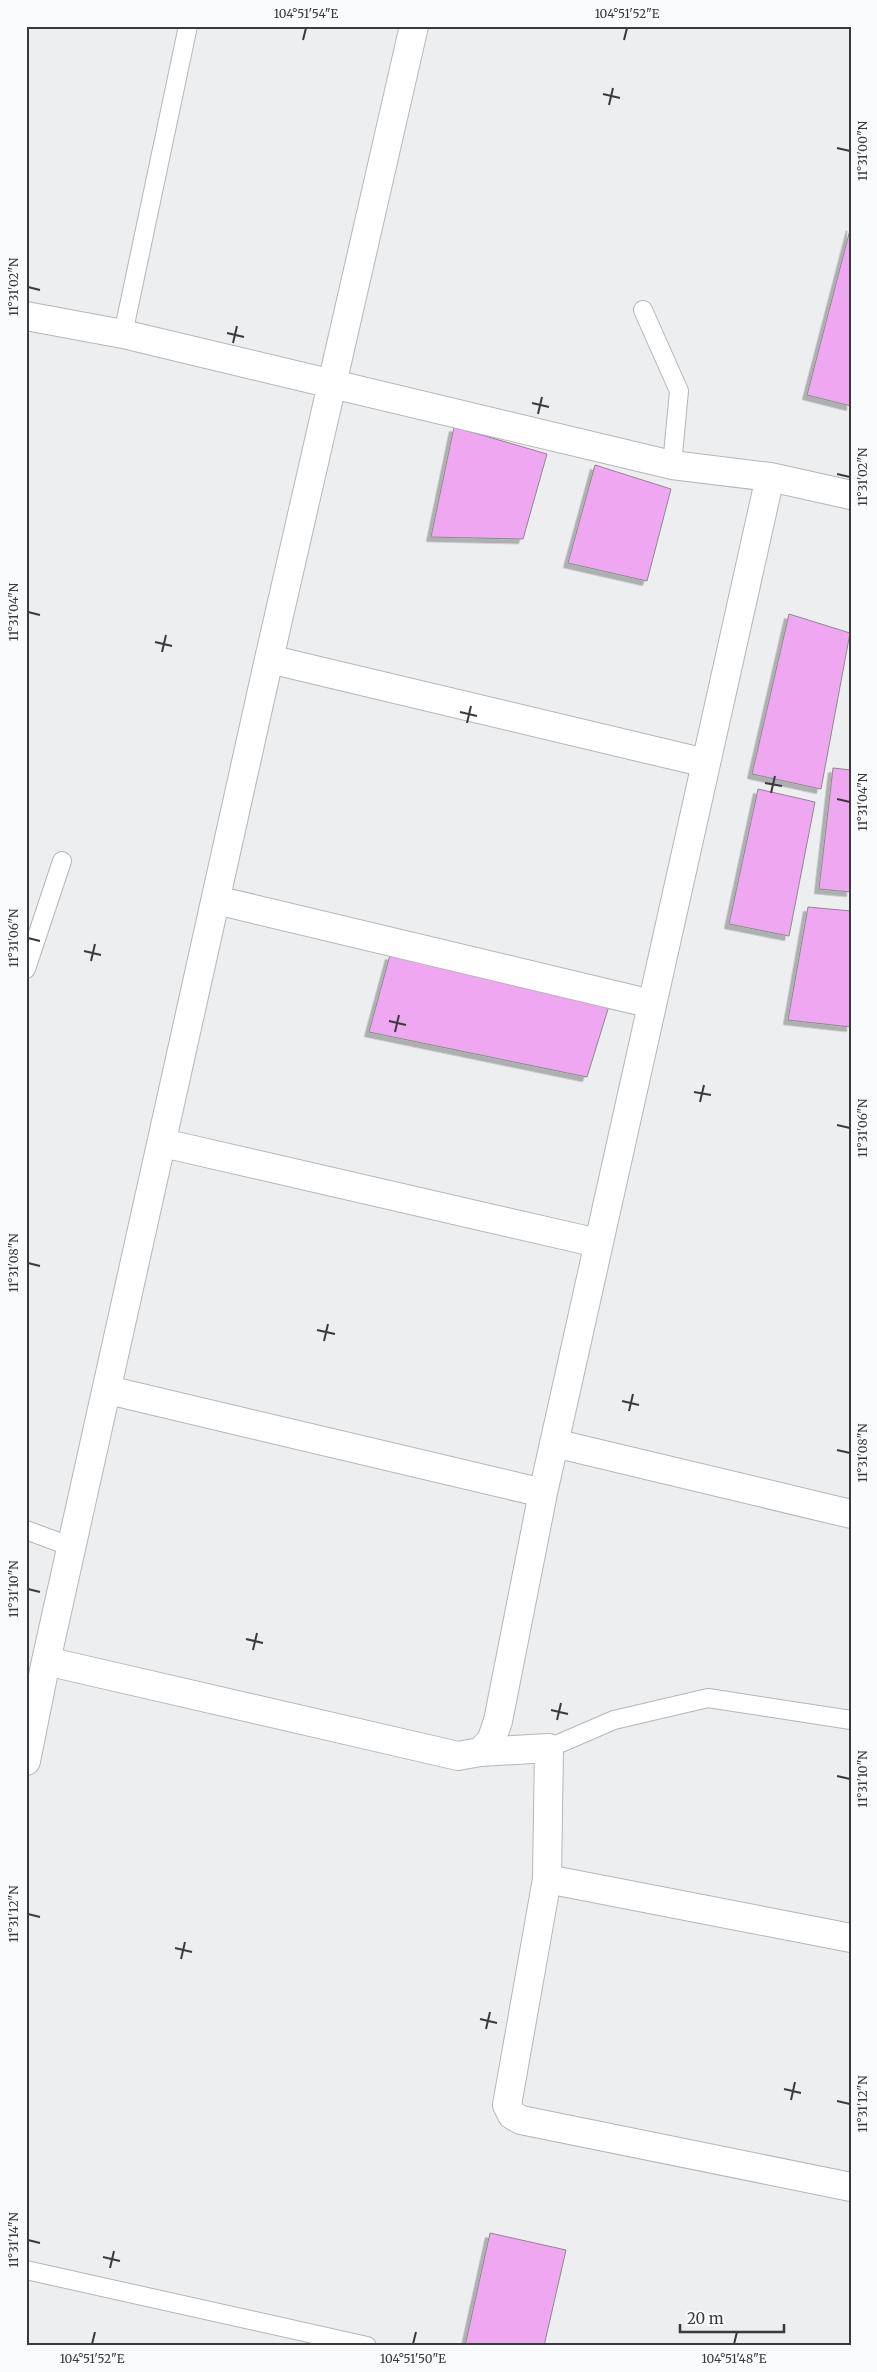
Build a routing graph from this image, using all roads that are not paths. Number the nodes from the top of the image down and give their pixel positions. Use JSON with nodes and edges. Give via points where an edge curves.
{"nodes":[{"id":1,"x":188,"y":26,"type":"edge"},
{"id":2,"x":414,"y":26,"type":"edge"},
{"id":3,"x":643,"y":310,"type":"dead end"},
{"id":4,"x":26,"y":316,"type":"edge"},
{"id":5,"x":123,"y":334,"type":"junction"},
{"id":6,"x":334,"y":385,"type":"junction"},
{"id":7,"x":672,"y":465,"type":"junction"},
{"id":8,"x":770,"y":477,"type":"junction"},
{"id":9,"x":851,"y":495,"type":"edge"},
{"id":10,"x":269,"y":659,"type":"junction"},
{"id":11,"x":706,"y":763,"type":"junction"},
{"id":12,"x":62,"y":861,"type":"dead end"},
{"id":13,"x":216,"y":900,"type":"junction"},
{"id":14,"x":26,"y":969,"type":"edge"},
{"id":15,"x":652,"y":1004,"type":"junction"},
{"id":16,"x":162,"y":1143,"type":"junction"},
{"id":17,"x":598,"y":1243,"type":"junction"},
{"id":18,"x":108,"y":1390,"type":"junction"},
{"id":19,"x":554,"y":1443,"type":"junction"},
{"id":20,"x":543,"y":1493,"type":"junction"},
{"id":21,"x":851,"y":1514,"type":"edge"},
{"id":22,"x":26,"y":1530,"type":"edge"},
{"id":23,"x":72,"y":1547,"type":"junction"},
{"id":24,"x":46,"y":1661,"type":"junction"},
{"id":25,"x":851,"y":1720,"type":"edge"},
{"id":26,"x":549,"y":1748,"type":"junction"},
{"id":27,"x":480,"y":1752,"type":"junction"},
{"id":28,"x":27,"y":1756,"type":"edge"},
{"id":29,"x":547,"y":1879,"type":"junction"},
{"id":30,"x":851,"y":1938,"type":"edge"},
{"id":31,"x":851,"y":2187,"type":"edge"},
{"id":32,"x":26,"y":2270,"type":"edge"},
{"id":33,"x":367,"y":2346,"type":"edge"}],
"edges":[{"from":1,"to":5,"type":"lane"},
{"from":2,"to":6,"type":"street"},
{"from":3,"to":7,"type":"lane","via":[[679,391]]},
{"from":4,"to":5,"type":"street"},
{"from":5,"to":6,"type":"street"},
{"from":6,"to":7,"type":"street"},
{"from":6,"to":10,"type":"street"},
{"from":7,"to":8,"type":"street"},
{"from":8,"to":9,"type":"street"},
{"from":8,"to":11,"type":"street"},
{"from":10,"to":11,"type":"street"},
{"from":10,"to":13,"type":"street"},
{"from":11,"to":15,"type":"street"},
{"from":12,"to":14,"type":"lane"},
{"from":13,"to":15,"type":"street"},
{"from":13,"to":16,"type":"street"},
{"from":15,"to":17,"type":"street"},
{"from":16,"to":17,"type":"street"},
{"from":16,"to":18,"type":"street"},
{"from":17,"to":19,"type":"street"},
{"from":18,"to":20,"type":"street"},
{"from":18,"to":23,"type":"street"},
{"from":19,"to":20,"type":"street"},
{"from":19,"to":21,"type":"street"},
{"from":20,"to":27,"type":"street","via":[[498,1720],[491,1741]]},
{"from":22,"to":23,"type":"lane"},
{"from":23,"to":24,"type":"street"},
{"from":24,"to":27,"type":"street","via":[[458,1756]]},
{"from":24,"to":28,"type":"street"},
{"from":25,"to":26,"type":"lane","via":[[708,1698],[614,1720]]},
{"from":26,"to":27,"type":"street"},
{"from":26,"to":29,"type":"street"},
{"from":29,"to":30,"type":"street"},
{"from":29,"to":31,"type":"street","via":[[507,2105],[512,2115],[521,2120]]},
{"from":32,"to":33,"type":"lane"}]}
